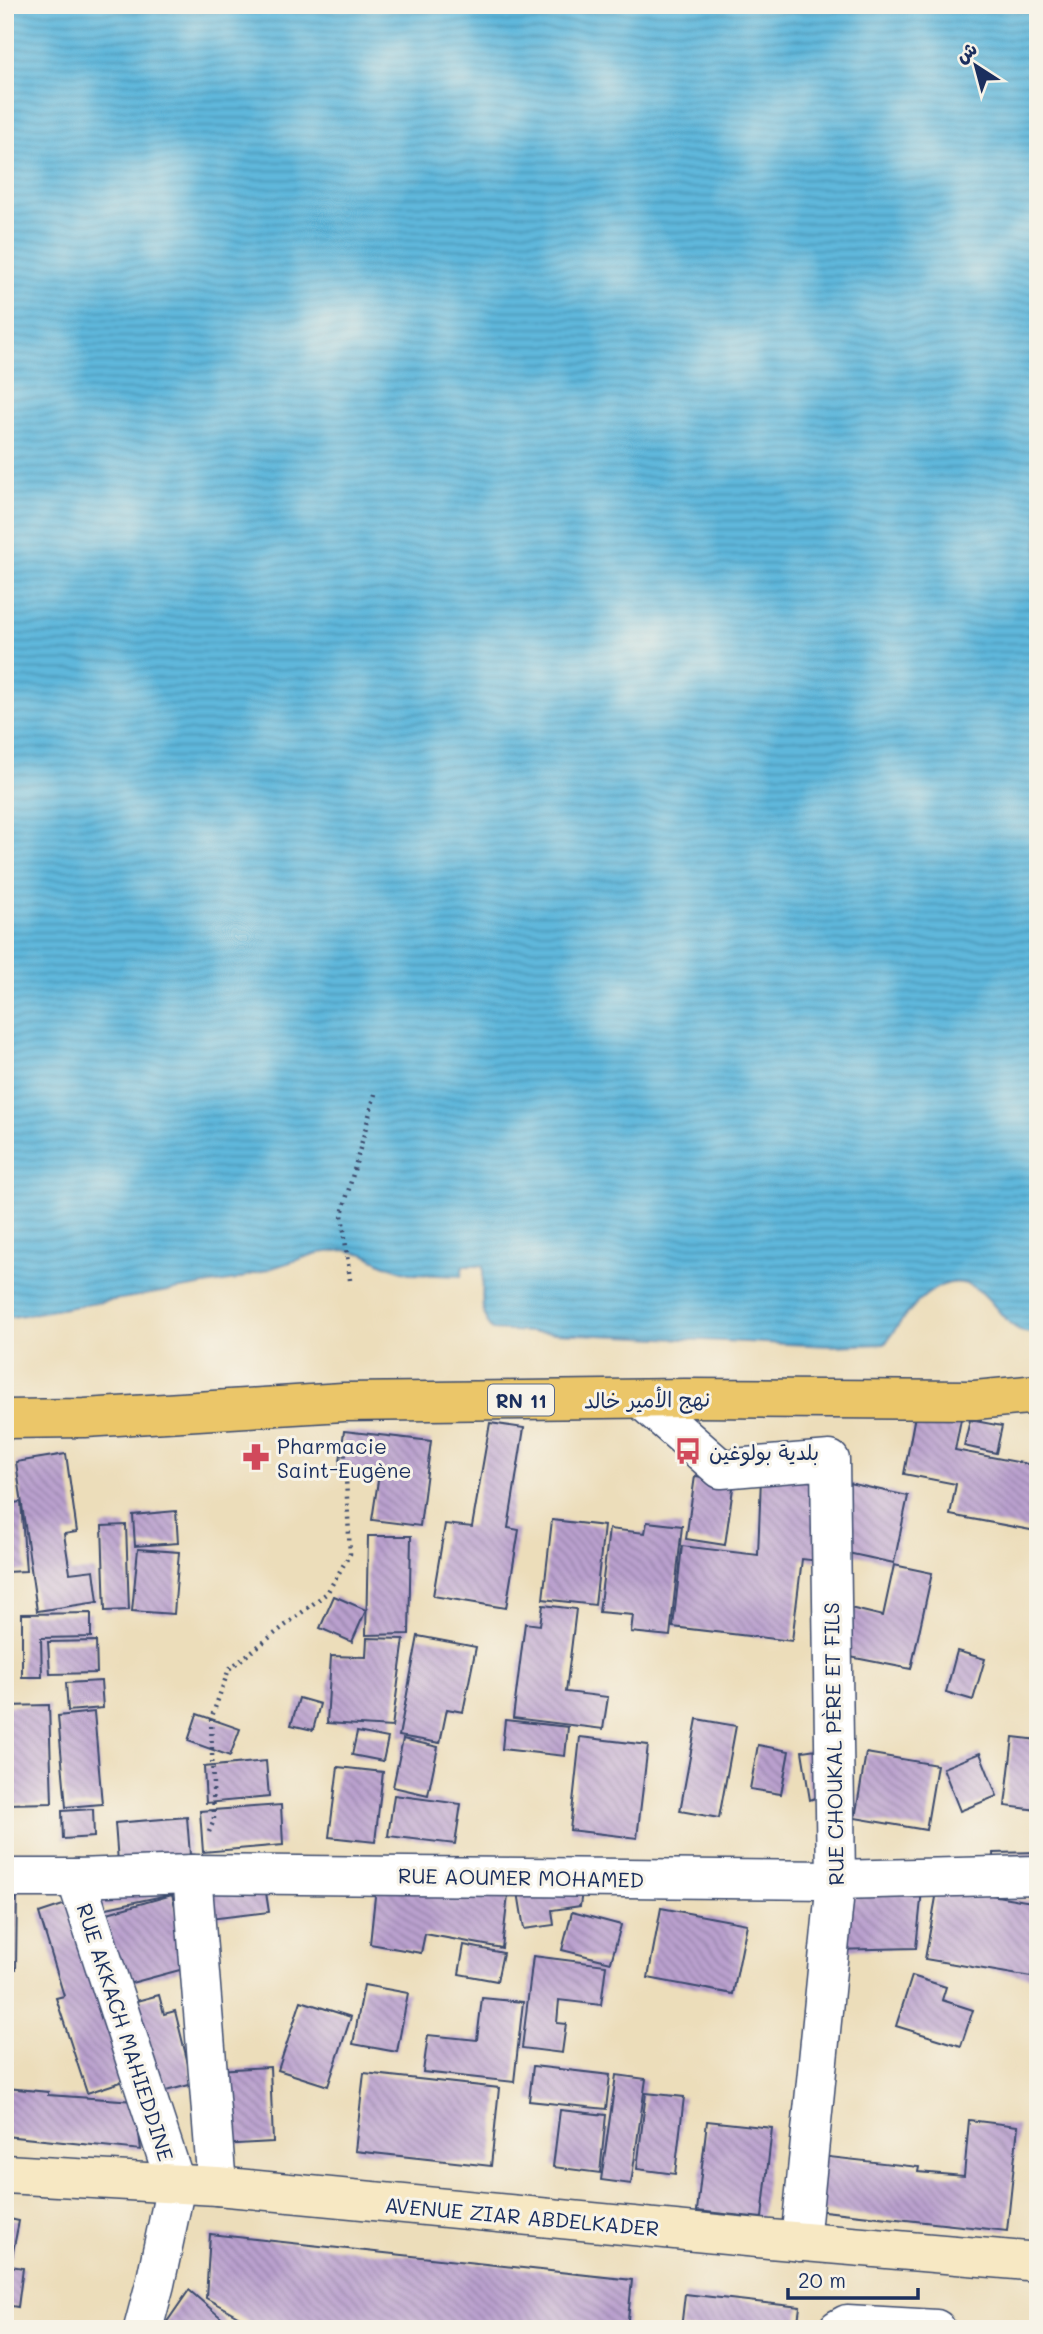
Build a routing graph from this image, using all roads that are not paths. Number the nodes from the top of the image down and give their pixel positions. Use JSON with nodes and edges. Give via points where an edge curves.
{"nodes":[{"id":1,"x":1038,"y":1394,"type":"edge"},
{"id":2,"x":641,"y":1399,"type":"junction"},
{"id":3,"x":5,"y":1419,"type":"edge"},
{"id":4,"x":192,"y":1874,"type":"junction"},
{"id":5,"x":1038,"y":1875,"type":"edge"},
{"id":6,"x":5,"y":1878,"type":"edge"},
{"id":7,"x":76,"y":1878,"type":"junction"},
{"id":8,"x":836,"y":1880,"type":"junction"},
{"id":9,"x":5,"y":2174,"type":"edge"},
{"id":10,"x":176,"y":2185,"type":"junction"},
{"id":11,"x":217,"y":2186,"type":"junction"},
{"id":12,"x":800,"y":2242,"type":"junction"},
{"id":13,"x":1038,"y":2262,"type":"edge"},
{"id":14,"x":143,"y":2329,"type":"edge"},
{"id":15,"x":838,"y":2329,"type":"edge"},
{"id":16,"x":936,"y":2329,"type":"edge"}],
"edges":[{"from":1,"to":2,"type":"main road","name":"نهج الأمير خالد","number":"RN 11","via":[[975,1400]]},
{"from":2,"to":3,"type":"main road","name":"نهج الأمير خالد","number":"RN 11","via":[[343,1402]]},
{"from":2,"to":8,"type":"street","name":"RUE CHOUKAL PÈRE ET FILS","via":[[721,1469],[830,1460]]},
{"from":4,"to":7,"type":"street","name":"RUE AOUMER MOHAMED"},
{"from":4,"to":8,"type":"street","name":"RUE AOUMER MOHAMED"},
{"from":4,"to":11,"type":"street"},
{"from":5,"to":8,"type":"street","name":"RUE AOUMER MOHAMED"},
{"from":6,"to":7,"type":"street","name":"RUE AOUMER MOHAMED"},
{"from":7,"to":10,"type":"street","name":"RUE AKKACH MAHIEDDINE"},
{"from":8,"to":12,"type":"street","name":"RUE CHOUKAL PÈRE ET FILS"},
{"from":9,"to":10,"type":"main road","name":"AVENUE ZIAR ABDELKADER"},
{"from":10,"to":11,"type":"main road","name":"AVENUE ZIAR ABDELKADER"},
{"from":10,"to":14,"type":"street"},
{"from":11,"to":12,"type":"main road","name":"AVENUE ZIAR ABDELKADER"},
{"from":12,"to":13,"type":"main road","name":"AVENUE ZIAR ABDELKADER"},
{"from":15,"to":16,"type":"street","via":[[847,2324]]}]}
